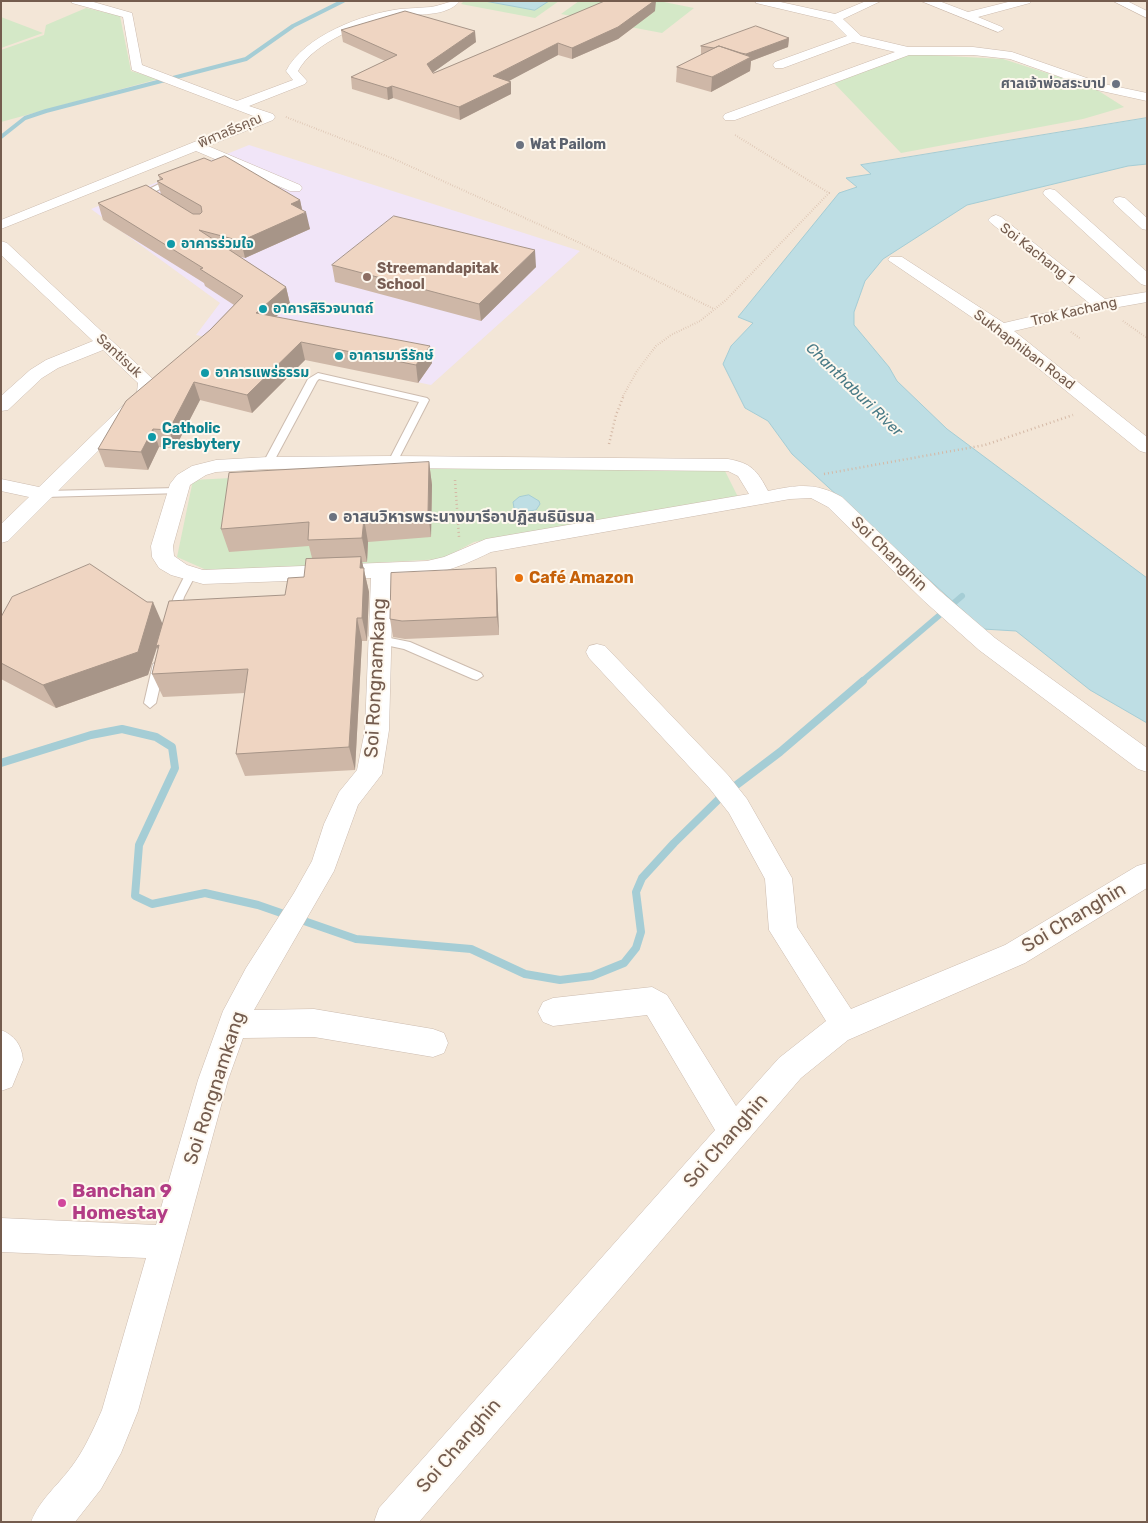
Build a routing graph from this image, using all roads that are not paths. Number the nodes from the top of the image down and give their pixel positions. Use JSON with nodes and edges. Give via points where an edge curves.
{"nodes":[{"id":1,"x":76,"y":1,"type":"edge"},
{"id":2,"x":455,"y":1,"type":"edge"},
{"id":3,"x":760,"y":1,"type":"edge"},
{"id":4,"x":847,"y":1,"type":"edge"},
{"id":5,"x":876,"y":1,"type":"edge"},
{"id":6,"x":926,"y":1,"type":"edge"},
{"id":7,"x":1026,"y":1,"type":"edge"},
{"id":8,"x":1118,"y":1,"type":"edge"},
{"id":9,"x":862,"y":7,"type":"junction"},
{"id":10,"x":393,"y":8,"type":"edge"},
{"id":11,"x":1146,"y":13,"type":"edge"},
{"id":12,"x":968,"y":16,"type":"junction"},
{"id":13,"x":836,"y":18,"type":"junction"},
{"id":14,"x":998,"y":29,"type":"dead end"},
{"id":15,"x":855,"y":37,"type":"junction"},
{"id":16,"x":908,"y":51,"type":"junction"},
{"id":17,"x":779,"y":65,"type":"dead end"},
{"id":18,"x":1147,"y":97,"type":"edge"},
{"id":19,"x":237,"y":106,"type":"junction"},
{"id":20,"x":730,"y":117,"type":"road end"},
{"id":21,"x":195,"y":146,"type":"junction"},
{"id":22,"x":180,"y":177,"type":"edge"},
{"id":23,"x":295,"y":188,"type":"dead end"},
{"id":24,"x":1050,"y":193,"type":"dead end"},
{"id":25,"x":154,"y":200,"type":"edge"},
{"id":26,"x":1120,"y":201,"type":"dead end"},
{"id":27,"x":996,"y":220,"type":"dead end"},
{"id":28,"x":1,"y":225,"type":"edge"},
{"id":29,"x":1147,"y":226,"type":"edge"},
{"id":30,"x":1,"y":246,"type":"edge"},
{"id":31,"x":896,"y":260,"type":"dead end"},
{"id":32,"x":9,"y":262,"type":"edge"},
{"id":33,"x":1147,"y":281,"type":"edge"},
{"id":34,"x":1147,"y":297,"type":"edge"},
{"id":35,"x":1102,"y":305,"type":"junction"},
{"id":36,"x":1001,"y":330,"type":"junction"},
{"id":37,"x":105,"y":343,"type":"junction"},
{"id":38,"x":1,"y":406,"type":"edge"},
{"id":39,"x":1147,"y":447,"type":"edge"},
{"id":40,"x":393,"y":462,"type":"junction"},
{"id":41,"x":268,"y":463,"type":"junction"},
{"id":42,"x":1,"y":485,"type":"edge"},
{"id":43,"x":177,"y":491,"type":"junction"},
{"id":44,"x":45,"y":494,"type":"junction"},
{"id":45,"x":761,"y":497,"type":"junction"},
{"id":46,"x":1,"y":536,"type":"edge"},
{"id":47,"x":382,"y":570,"type":"junction"},
{"id":48,"x":191,"y":574,"type":"junction"},
{"id":49,"x":170,"y":624,"type":"edge"},
{"id":50,"x":380,"y":640,"type":"junction"},
{"id":51,"x":162,"y":651,"type":"edge"},
{"id":52,"x":597,"y":652,"type":"dead end"},
{"id":53,"x":477,"y":676,"type":"dead end"},
{"id":54,"x":150,"y":703,"type":"dead end"},
{"id":55,"x":1147,"y":762,"type":"edge"},
{"id":56,"x":1147,"y":874,"type":"edge"},
{"id":57,"x":553,"y":1012,"type":"dead end"},
{"id":58,"x":234,"y":1024,"type":"junction"},
{"id":59,"x":846,"y":1027,"type":"junction"},
{"id":60,"x":433,"y":1043,"type":"dead end"},
{"id":61,"x":1,"y":1044,"type":"edge"},
{"id":62,"x":1,"y":1076,"type":"edge"},
{"id":63,"x":734,"y":1132,"type":"junction"},
{"id":64,"x":1,"y":1235,"type":"edge"},
{"id":65,"x":168,"y":1242,"type":"junction"},
{"id":66,"x":50,"y":1522,"type":"edge"},
{"id":67,"x":393,"y":1522,"type":"edge"}],
"edges":[{"from":1,"to":19,"type":"street","via":[[128,15],[136,67]]},
{"from":2,"to":10,"type":"street","name":"พิศาลธีรคุณ","via":[[440,10]]},
{"from":3,"to":13,"type":"street"},
{"from":4,"to":9,"type":"street"},
{"from":5,"to":9,"type":"street"},
{"from":6,"to":12,"type":"street"},
{"from":7,"to":12,"type":"street"},
{"from":8,"to":11,"type":"street"},
{"from":9,"to":13,"type":"street"},
{"from":10,"to":19,"type":"street","name":"พิศาลธีรคุณ","via":[[323,40],[303,55],[292,71],[302,81]]},
{"from":12,"to":14,"type":"street"},
{"from":13,"to":15,"type":"street"},
{"from":15,"to":16,"type":"street"},
{"from":15,"to":17,"type":"street"},
{"from":16,"to":18,"type":"street","via":[[972,51],[1012,56],[1101,87]]},
{"from":16,"to":20,"type":"street"},
{"from":19,"to":21,"type":"street","name":"พิศาลธีรคุณ","via":[[272,117]]},
{"from":21,"to":23,"type":"street","via":[[220,160]]},
{"from":21,"to":28,"type":"street","name":"พิศาลธีรคุณ"},
{"from":22,"to":25,"type":"lane","via":[[144,194]]},
{"from":24,"to":33,"type":"street"},
{"from":26,"to":29,"type":"street"},
{"from":27,"to":35,"type":"street","name":"Soi Kachang 1"},
{"from":30,"to":32,"type":"street","name":"Santisuk"},
{"from":31,"to":36,"type":"street","name":"Sukhaphiban Road"},
{"from":32,"to":37,"type":"street","name":"Santisuk"},
{"from":34,"to":35,"type":"street","name":"Trok Kachang"},
{"from":35,"to":36,"type":"street","name":"Trok Kachang"},
{"from":36,"to":39,"type":"street","name":"Sukhaphiban Road"},
{"from":37,"to":38,"type":"street","via":[[52,364]]},
{"from":37,"to":44,"type":"street","name":"Santisuk","via":[[147,382],[146,393]]},
{"from":40,"to":41,"type":"street"},
{"from":40,"to":41,"type":"lane","via":[[424,400],[318,376],[312,378]]},
{"from":40,"to":45,"type":"street","via":[[734,466],[746,471]]},
{"from":41,"to":43,"type":"street","via":[[199,470],[184,479]]},
{"from":42,"to":44,"type":"street"},
{"from":43,"to":44,"type":"lane"},
{"from":43,"to":48,"type":"street","name":"Soi Changhin","via":[[162,546],[163,557],[167,563]]},
{"from":44,"to":46,"type":"street"},
{"from":45,"to":47,"type":"street","name":"Soi Changhin","via":[[486,546],[460,559],[427,568]]},
{"from":45,"to":55,"type":"street","name":"Soi Changhin","via":[[801,492],[829,497],[987,644]]},
{"from":47,"to":48,"type":"street","name":"Soi Changhin","via":[[216,577]]},
{"from":47,"to":50,"type":"street","name":"Soi Rongnamkang"},
{"from":48,"to":49,"type":"lane"},
{"from":50,"to":53,"type":"lane","via":[[406,645]]},
{"from":50,"to":58,"type":"street","name":"Soi Rongnamkang","via":[[377,730],[369,774],[348,799],[325,863],[256,977]]},
{"from":51,"to":54,"type":"lane"},
{"from":52,"to":59,"type":"street","via":[[720,782],[738,806],[778,878],[783,930]]},
{"from":56,"to":59,"type":"street","name":"Soi Changhin","via":[[1015,954]]},
{"from":57,"to":63,"type":"street","via":[[652,1001]]},
{"from":58,"to":60,"type":"street","via":[[314,1023]]},
{"from":58,"to":65,"type":"street","name":"Soi Rongnamkang","via":[[213,1080]]},
{"from":59,"to":63,"type":"street","name":"Soi Changhin","via":[[839,1029],[790,1068]]},
{"from":61,"to":62,"type":"street","via":[[9,1059]]},
{"from":63,"to":67,"type":"street","name":"Soi Changhin"},
{"from":64,"to":65,"type":"street"},
{"from":65,"to":66,"type":"street","name":"Soi Rongnamkang","via":[[120,1411],[108,1440],[88,1476]]}]}
